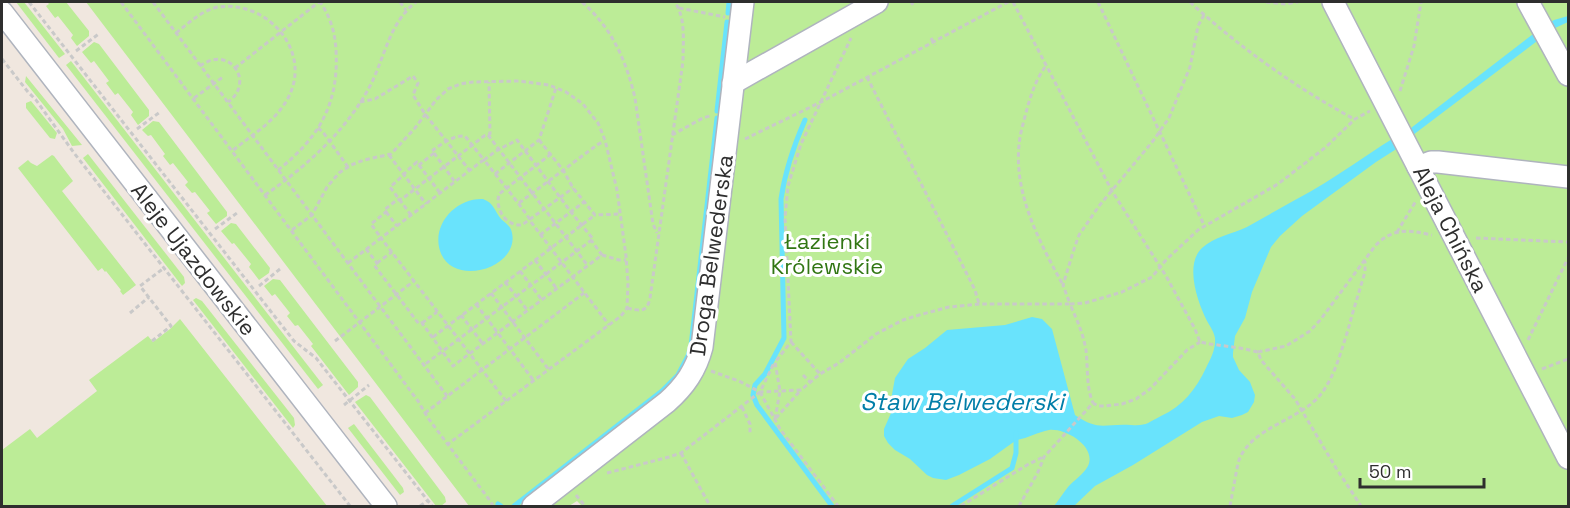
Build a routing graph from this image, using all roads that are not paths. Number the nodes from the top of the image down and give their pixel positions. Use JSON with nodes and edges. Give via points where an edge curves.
{"nodes":[{"id":1,"x":877,"y":2,"type":"edge"},
{"id":2,"x":1333,"y":2,"type":"edge"},
{"id":3,"x":1532,"y":8,"type":"edge"},
{"id":4,"x":741,"y":11,"type":"edge"},
{"id":5,"x":2,"y":12,"type":"edge"},
{"id":6,"x":1569,"y":75,"type":"edge"},
{"id":7,"x":733,"y":83,"type":"junction"},
{"id":8,"x":1419,"y":168,"type":"junction"},
{"id":9,"x":1569,"y":177,"type":"edge"},
{"id":10,"x":1569,"y":458,"type":"edge"},
{"id":11,"x":386,"y":507,"type":"edge"},
{"id":12,"x":533,"y":507,"type":"edge"}],
"edges":[{"from":1,"to":7,"type":"street"},
{"from":2,"to":8,"type":"street","name":"Aleja Chińska"},
{"from":3,"to":6,"type":"street"},
{"from":4,"to":7,"type":"street","name":"Droga Belwederska"},
{"from":5,"to":11,"type":"street","name":"Aleje Ujazdowskie"},
{"from":7,"to":12,"type":"street","name":"Droga Belwederska","via":[[702,347],[696,365],[680,390]]},
{"from":8,"to":9,"type":"street","via":[[1438,162]]},
{"from":8,"to":10,"type":"street","name":"Aleja Chińska"}]}
